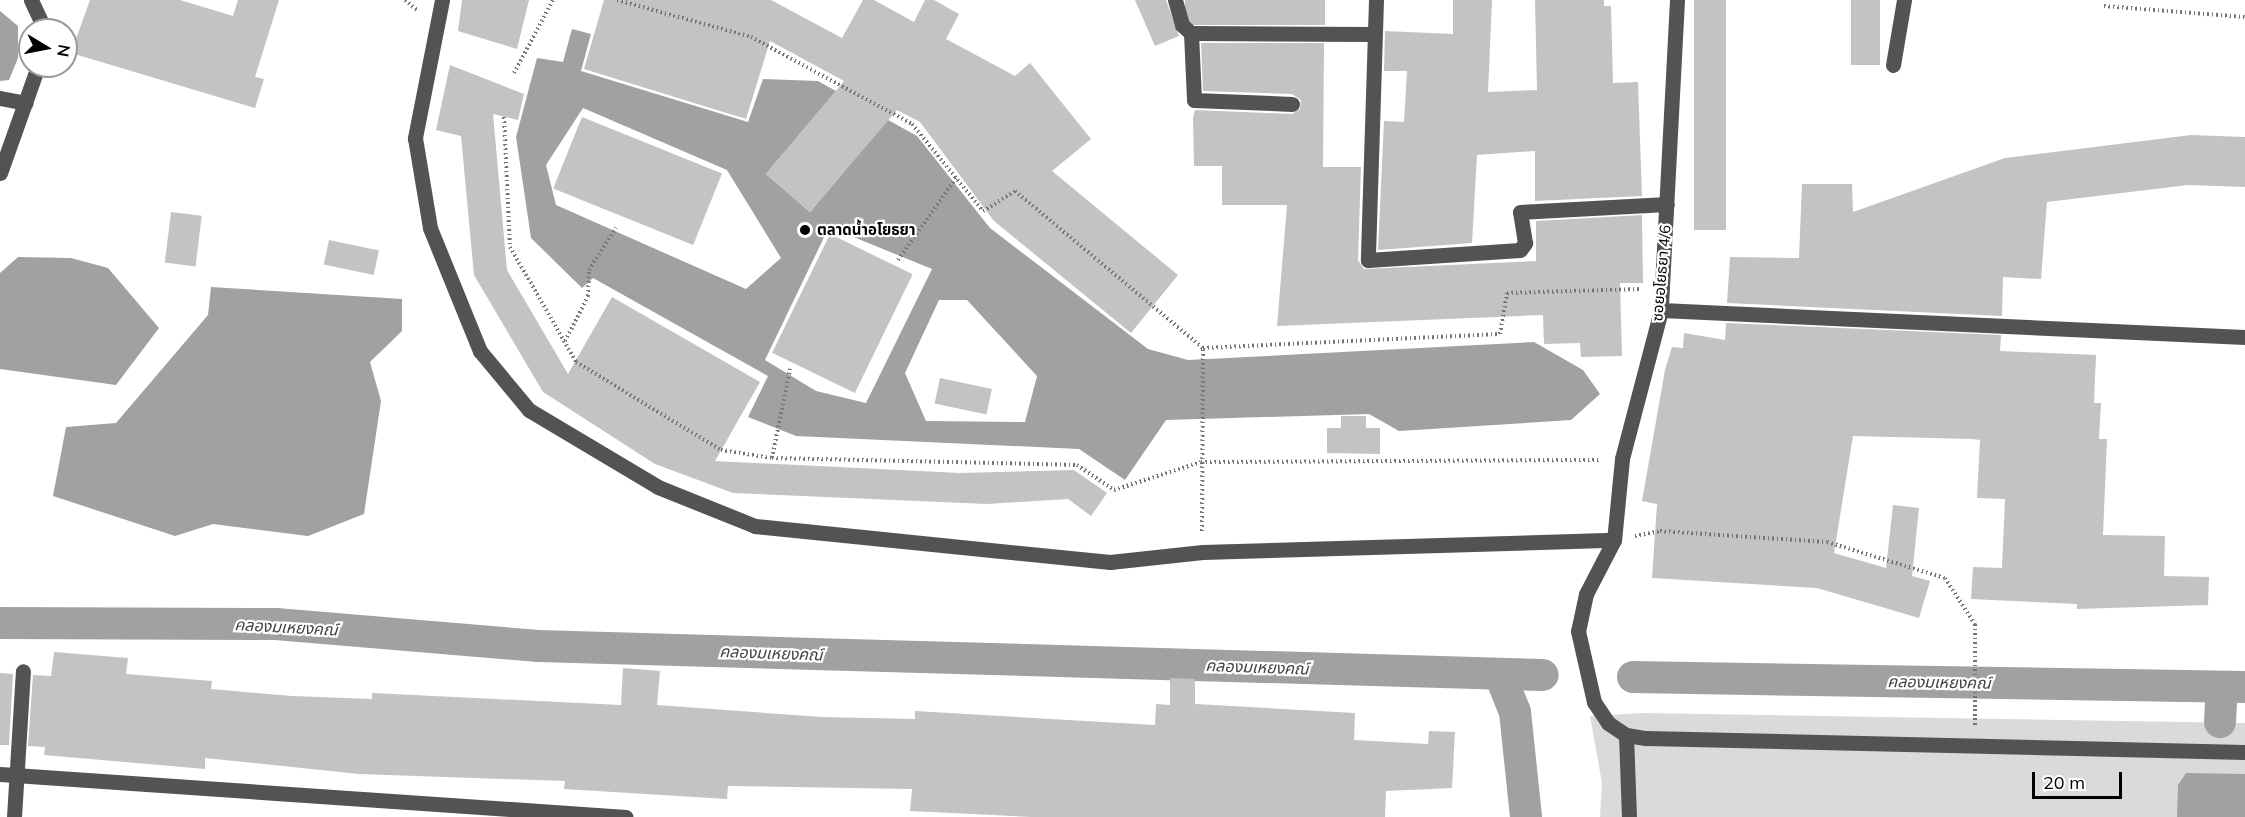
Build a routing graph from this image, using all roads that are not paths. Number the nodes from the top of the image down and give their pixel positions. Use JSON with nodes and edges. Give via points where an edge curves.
{"nodes":[{"id":1,"x":31,"y":0,"type":"edge"},
{"id":2,"x":442,"y":0,"type":"edge"},
{"id":3,"x":1175,"y":0,"type":"edge"},
{"id":4,"x":1376,"y":0,"type":"edge"},
{"id":5,"x":1677,"y":0,"type":"edge"},
{"id":6,"x":1904,"y":0,"type":"edge"},
{"id":7,"x":39,"y":18,"type":"edge"},
{"id":8,"x":1191,"y":33,"type":"junction"},
{"id":9,"x":1371,"y":34,"type":"junction"},
{"id":10,"x":1893,"y":65,"type":"dead end"},
{"id":11,"x":34,"y":78,"type":"edge"},
{"id":12,"x":0,"y":98,"type":"edge"},
{"id":13,"x":26,"y":103,"type":"junction"},
{"id":14,"x":1292,"y":104,"type":"dead end"},
{"id":15,"x":0,"y":173,"type":"edge"},
{"id":16,"x":1667,"y":204,"type":"junction"},
{"id":17,"x":1661,"y":310,"type":"junction"},
{"id":18,"x":2245,"y":337,"type":"edge"},
{"id":19,"x":1614,"y":540,"type":"junction"},
{"id":20,"x":23,"y":671,"type":"dead end"},
{"id":21,"x":1626,"y":735,"type":"junction"},
{"id":22,"x":2245,"y":752,"type":"edge"},
{"id":23,"x":0,"y":774,"type":"edge"},
{"id":24,"x":17,"y":774,"type":"junction"},
{"id":25,"x":546,"y":815,"type":"edge"},
{"id":26,"x":14,"y":817,"type":"edge"},
{"id":27,"x":626,"y":817,"type":"edge"},
{"id":28,"x":1629,"y":817,"type":"edge"}],
"edges":[{"from":1,"to":7,"type":"street"},
{"from":2,"to":19,"type":"street","via":[[416,138],[430,228],[480,351],[529,410],[658,487],[755,526],[1110,562],[1202,552]]},
{"from":3,"to":8,"type":"street","via":[[1182,25]]},
{"from":4,"to":9,"type":"street"},
{"from":5,"to":16,"type":"street","name":"ซอยอโยธยา 4/6"},
{"from":6,"to":10,"type":"street"},
{"from":8,"to":9,"type":"street"},
{"from":8,"to":14,"type":"street","via":[[1194,100]]},
{"from":9,"to":16,"type":"street","via":[[1368,260],[1520,250],[1525,243],[1520,212]]},
{"from":11,"to":13,"type":"street"},
{"from":12,"to":13,"type":"street"},
{"from":13,"to":15,"type":"street"},
{"from":16,"to":17,"type":"street","name":"ซอยอโยธยา 4/6"},
{"from":17,"to":18,"type":"street"},
{"from":17,"to":19,"type":"street","name":"ซอยอโยธยา 4/6","via":[[1622,459]]},
{"from":19,"to":21,"type":"street","via":[[1586,594],[1578,632],[1594,702],[1608,723]]},
{"from":20,"to":24,"type":"street"},
{"from":21,"to":22,"type":"street"},
{"from":21,"to":28,"type":"street"},
{"from":23,"to":24,"type":"street"},
{"from":24,"to":25,"type":"street"},
{"from":24,"to":26,"type":"street"},
{"from":25,"to":27,"type":"street"}]}
